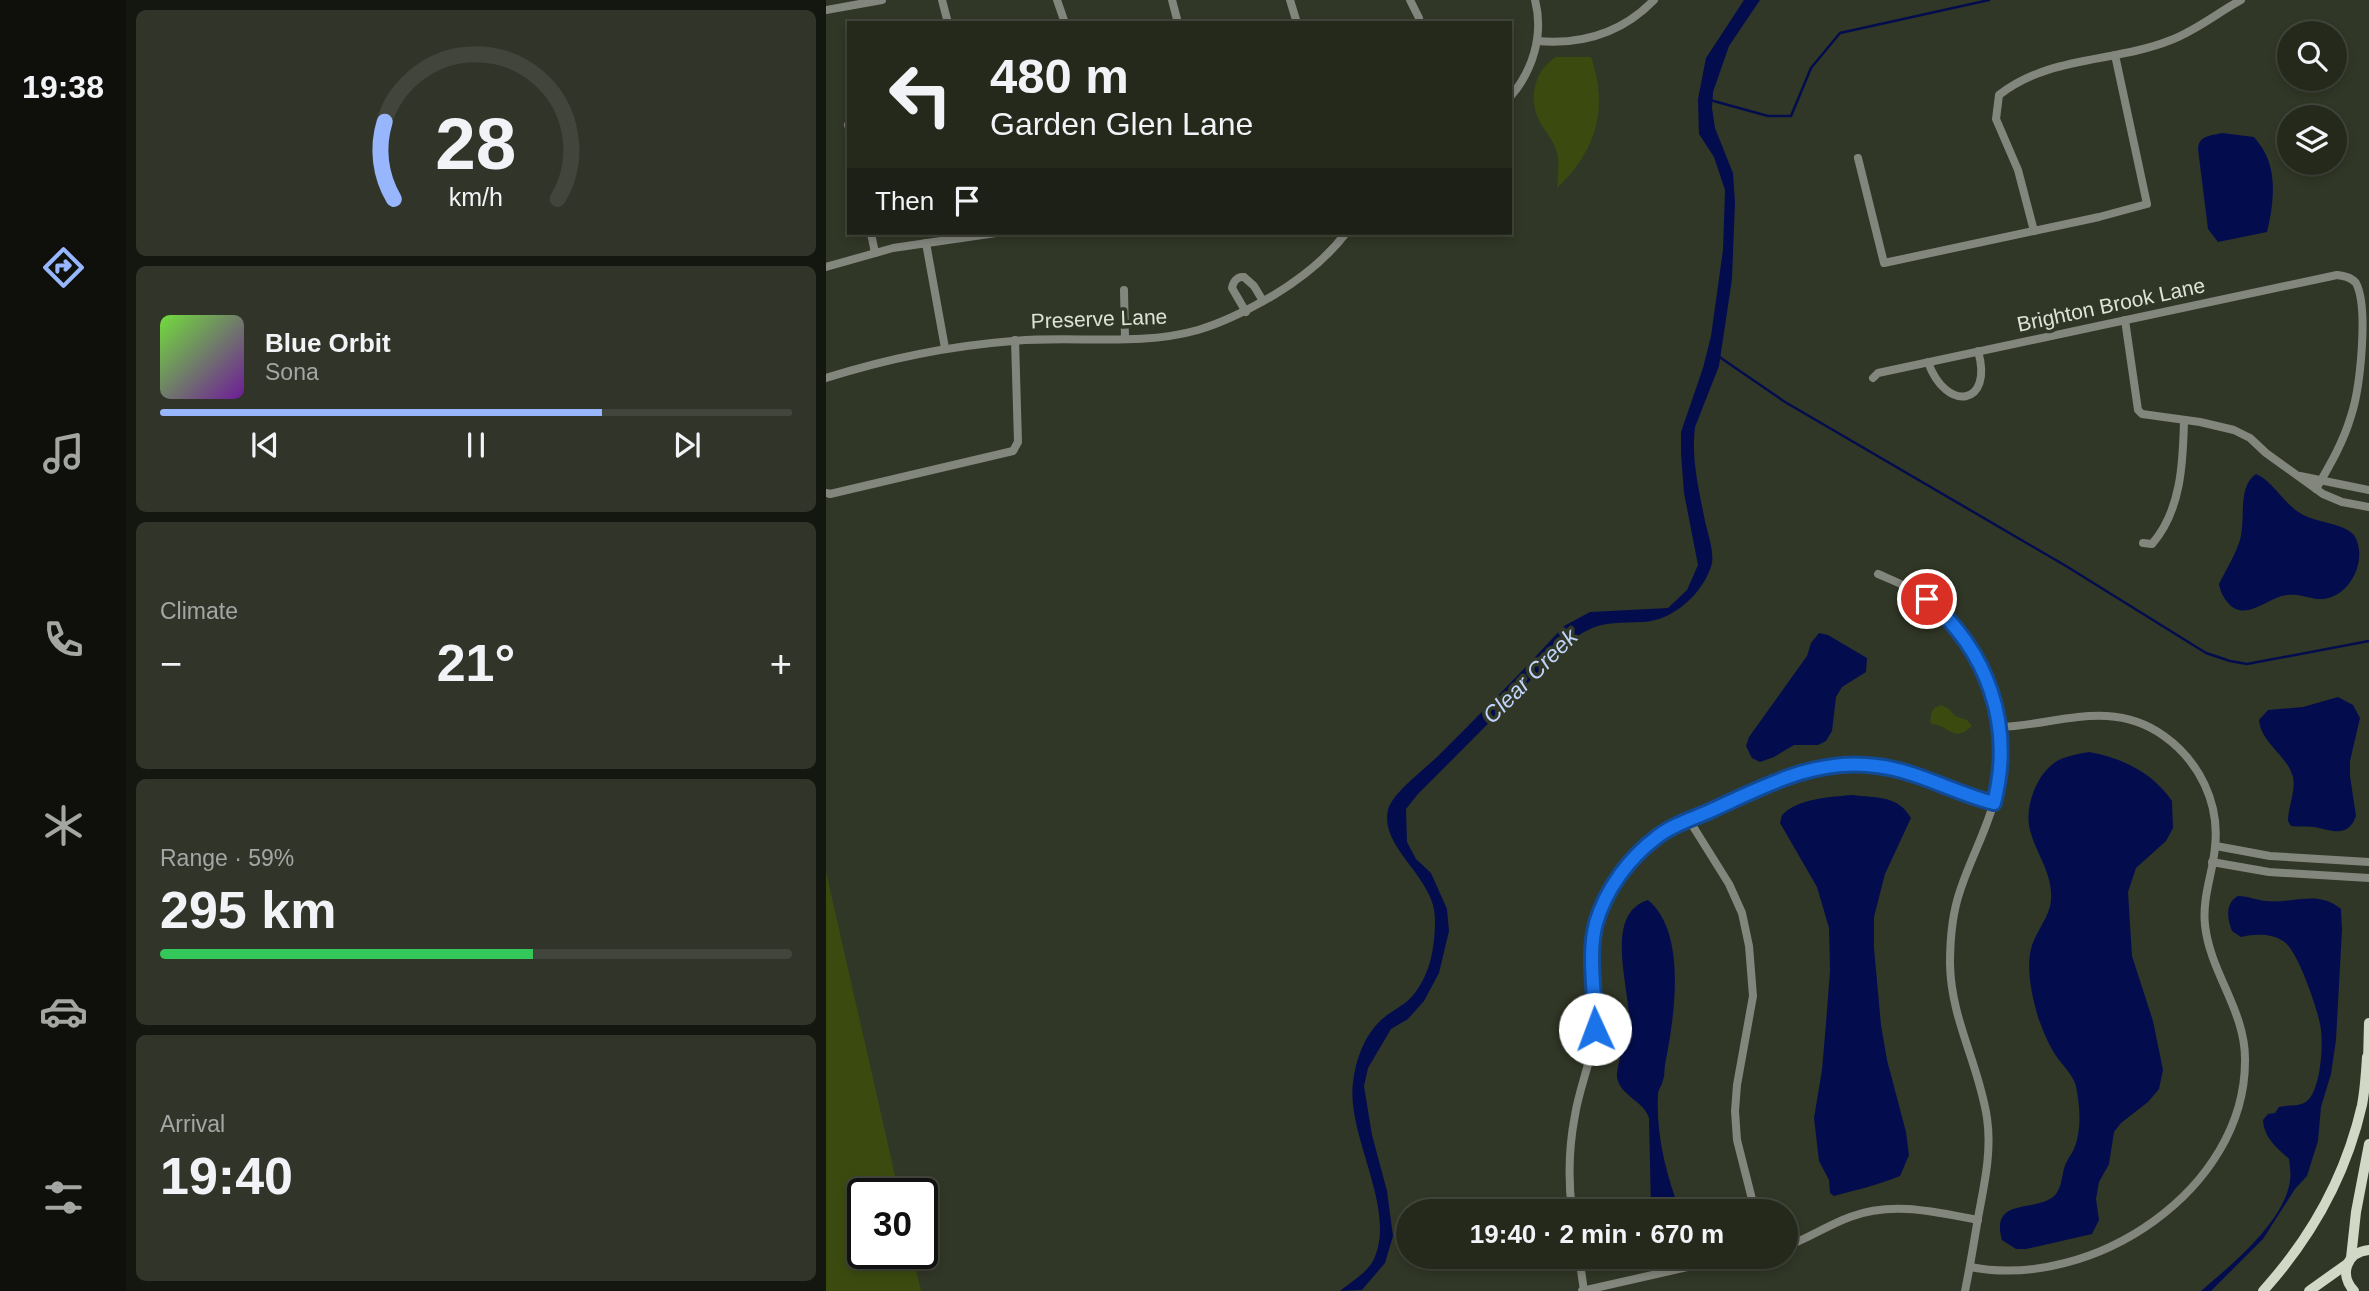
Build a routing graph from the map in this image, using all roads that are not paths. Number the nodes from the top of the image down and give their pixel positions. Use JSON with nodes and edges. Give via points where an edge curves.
{"nodes":[{"id":1,"x":883,"y":0,"type":"edge"},
{"id":2,"x":942,"y":0,"type":"edge"},
{"id":3,"x":1057,"y":0,"type":"edge"},
{"id":4,"x":1172,"y":0,"type":"edge"},
{"id":5,"x":1290,"y":0,"type":"edge"},
{"id":6,"x":1410,"y":0,"type":"edge"},
{"id":7,"x":1535,"y":0,"type":"edge"},
{"id":8,"x":1654,"y":0,"type":"edge"},
{"id":9,"x":2241,"y":0,"type":"edge"},
{"id":10,"x":826,"y":10,"type":"edge"},
{"id":11,"x":1419,"y":18,"type":"dead end"},
{"id":12,"x":947,"y":21,"type":"edge"},
{"id":13,"x":1064,"y":21,"type":"edge"},
{"id":14,"x":1177,"y":21,"type":"edge"},
{"id":15,"x":1296,"y":21,"type":"edge"},
{"id":16,"x":1537,"y":41,"type":"junction"},
{"id":17,"x":2115,"y":55,"type":"junction"},
{"id":18,"x":1512,"y":94,"type":"edge"},
{"id":19,"x":1858,"y":158,"type":"dead end"},
{"id":20,"x":2034,"y":231,"type":"junction"},
{"id":21,"x":871,"y":235,"type":"edge"},
{"id":22,"x":982,"y":235,"type":"edge"},
{"id":23,"x":1344,"y":235,"type":"edge"},
{"id":24,"x":926,"y":243,"type":"junction"},
{"id":25,"x":875,"y":253,"type":"junction"},
{"id":26,"x":826,"y":267,"type":"edge"},
{"id":27,"x":1124,"y":290,"type":"dead end"},
{"id":28,"x":1263,"y":302,"type":"junction"},
{"id":29,"x":1246,"y":312,"type":"junction"},
{"id":30,"x":2125,"y":320,"type":"junction"},
{"id":31,"x":1125,"y":338,"type":"junction"},
{"id":32,"x":1014,"y":340,"type":"junction"},
{"id":33,"x":945,"y":348,"type":"junction"},
{"id":34,"x":1978,"y":351,"type":"junction"},
{"id":35,"x":1928,"y":362,"type":"junction"},
{"id":36,"x":1873,"y":378,"type":"dead end"},
{"id":37,"x":826,"y":379,"type":"edge"},
{"id":38,"x":2184,"y":421,"type":"junction"},
{"id":39,"x":2298,"y":476,"type":"junction"},
{"id":40,"x":2321,"y":480,"type":"junction"},
{"id":41,"x":2315,"y":489,"type":"junction"},
{"id":42,"x":2369,"y":490,"type":"edge"},
{"id":43,"x":826,"y":493,"type":"edge"},
{"id":44,"x":2369,"y":507,"type":"edge"},
{"id":45,"x":2143,"y":543,"type":"dead end"},
{"id":46,"x":1878,"y":574,"type":"dead end"},
{"id":47,"x":2000,"y":727,"type":"junction"},
{"id":48,"x":1994,"y":803,"type":"junction"},
{"id":49,"x":1689,"y":820,"type":"junction"},
{"id":50,"x":2216,"y":846,"type":"junction"},
{"id":51,"x":2212,"y":862,"type":"junction"},
{"id":52,"x":2369,"y":862,"type":"edge"},
{"id":53,"x":2369,"y":878,"type":"edge"},
{"id":54,"x":2369,"y":1023,"type":"edge"},
{"id":55,"x":2367,"y":1057,"type":"junction"},
{"id":56,"x":2369,"y":1092,"type":"edge"},
{"id":57,"x":2369,"y":1144,"type":"edge"},
{"id":58,"x":1571,"y":1199,"type":"edge"},
{"id":59,"x":1752,"y":1199,"type":"edge"},
{"id":60,"x":1978,"y":1220,"type":"junction"},
{"id":61,"x":1798,"y":1242,"type":"edge"},
{"id":62,"x":2369,"y":1250,"type":"edge"},
{"id":63,"x":2349,"y":1261,"type":"junction"},
{"id":64,"x":1970,"y":1268,"type":"junction"},
{"id":65,"x":1580,"y":1269,"type":"edge"},
{"id":66,"x":1680,"y":1269,"type":"edge"},
{"id":67,"x":1583,"y":1291,"type":"edge"},
{"id":68,"x":1965,"y":1291,"type":"edge"},
{"id":69,"x":2263,"y":1291,"type":"edge"},
{"id":70,"x":2309,"y":1291,"type":"edge"},
{"id":71,"x":2354,"y":1291,"type":"edge"}],
"edges":[{"from":1,"to":10,"type":"street"},
{"from":2,"to":12,"type":"street"},
{"from":3,"to":13,"type":"street"},
{"from":4,"to":14,"type":"street"},
{"from":5,"to":15,"type":"street"},
{"from":6,"to":11,"type":"street"},
{"from":7,"to":16,"type":"street"},
{"from":8,"to":16,"type":"street","via":[[1609,32],[1575,41]]},
{"from":9,"to":17,"type":"street","via":[[2170,41]]},
{"from":16,"to":18,"type":"street","via":[[1530,68]]},
{"from":17,"to":20,"type":"street","via":[[2053,67],[2016,81],[1999,95],[1997,119],[2018,170]]},
{"from":17,"to":20,"type":"street","via":[[2147,204]]},
{"from":19,"to":20,"type":"street","via":[[1884,263]]},
{"from":21,"to":25,"type":"street"},
{"from":22,"to":24,"type":"street"},
{"from":23,"to":28,"type":"street","name":"Preserve Lane","via":[[1294,283]]},
{"from":24,"to":25,"type":"street"},
{"from":24,"to":33,"type":"street"},
{"from":25,"to":26,"type":"street"},
{"from":27,"to":31,"type":"street"},
{"from":28,"to":29,"type":"street","name":"Preserve Lane"},
{"from":28,"to":29,"type":"street","via":[[1250,281],[1238,278],[1232,288]]},
{"from":29,"to":31,"type":"street","name":"Preserve Lane","via":[[1197,330]]},
{"from":30,"to":34,"type":"street","name":"Brighton Brook Lane"},
{"from":30,"to":38,"type":"street","via":[[2138,410]]},
{"from":30,"to":40,"type":"street","name":"Brighton Brook Lane","via":[[2337,275],[2356,283],[2363,318],[2361,377],[2343,438]]},
{"from":31,"to":32,"type":"street","name":"Preserve Lane"},
{"from":32,"to":33,"type":"street","name":"Preserve Lane"},
{"from":32,"to":43,"type":"street","via":[[1018,442],[1013,451]]},
{"from":33,"to":37,"type":"street","name":"Preserve Lane"},
{"from":34,"to":35,"type":"street","name":"Brighton Brook Lane"},
{"from":34,"to":35,"type":"street","via":[[1981,382],[1967,397],[1957,398],[1943,388]]},
{"from":35,"to":36,"type":"street","name":"Brighton Brook Lane"},
{"from":38,"to":39,"type":"street","via":[[2234,429]]},
{"from":38,"to":45,"type":"street","via":[[2183,461],[2173,507],[2159,536],[2152,544]]},
{"from":39,"to":40,"type":"street"},
{"from":39,"to":41,"type":"street"},
{"from":40,"to":41,"type":"street"},
{"from":40,"to":42,"type":"street"},
{"from":41,"to":44,"type":"street","via":[[2342,502]]},
{"from":46,"to":47,"type":"street","via":[[1920,594],[1952,622],[1983,671]]},
{"from":47,"to":48,"type":"street","via":[[2001,765]]},
{"from":47,"to":50,"type":"street","via":[[2111,716],[2148,727],[2176,746],[2196,768],[2213,809]]},
{"from":48,"to":49,"type":"street","via":[[1908,772],[1877,765],[1834,765],[1787,777]]},
{"from":48,"to":60,"type":"street","via":[[1959,891],[1950,954],[1956,1013],[1987,1118],[1989,1149]]},
{"from":49,"to":58,"type":"street","via":[[1666,830],[1634,856],[1596,923],[1592,953],[1595,1029],[1572,1132]]},
{"from":49,"to":59,"type":"street","via":[[1729,884],[1749,946],[1753,996],[1735,1111],[1737,1140]]},
{"from":50,"to":51,"type":"street"},
{"from":50,"to":52,"type":"street","via":[[2270,856]]},
{"from":51,"to":53,"type":"street","via":[[2269,872]]},
{"from":51,"to":64,"type":"street","via":[[2204,912],[2207,941],[2241,1023],[2245,1050],[2238,1106],[2218,1154],[2184,1202],[2118,1250],[2050,1272],[2007,1274]]},
{"from":54,"to":55,"type":"main road"},
{"from":55,"to":56,"type":"main road"},
{"from":55,"to":69,"type":"main road","via":[[2362,1104],[2339,1175],[2305,1238]]},
{"from":57,"to":63,"type":"main road"},
{"from":60,"to":61,"type":"street","via":[[1912,1208],[1881,1209],[1846,1218]]},
{"from":60,"to":64,"type":"street"},
{"from":62,"to":63,"type":"main road"},
{"from":63,"to":70,"type":"main road"},
{"from":63,"to":71,"type":"main road","via":[[2346,1279]]},
{"from":64,"to":68,"type":"street"},
{"from":65,"to":67,"type":"street"},
{"from":66,"to":67,"type":"street"}]}
